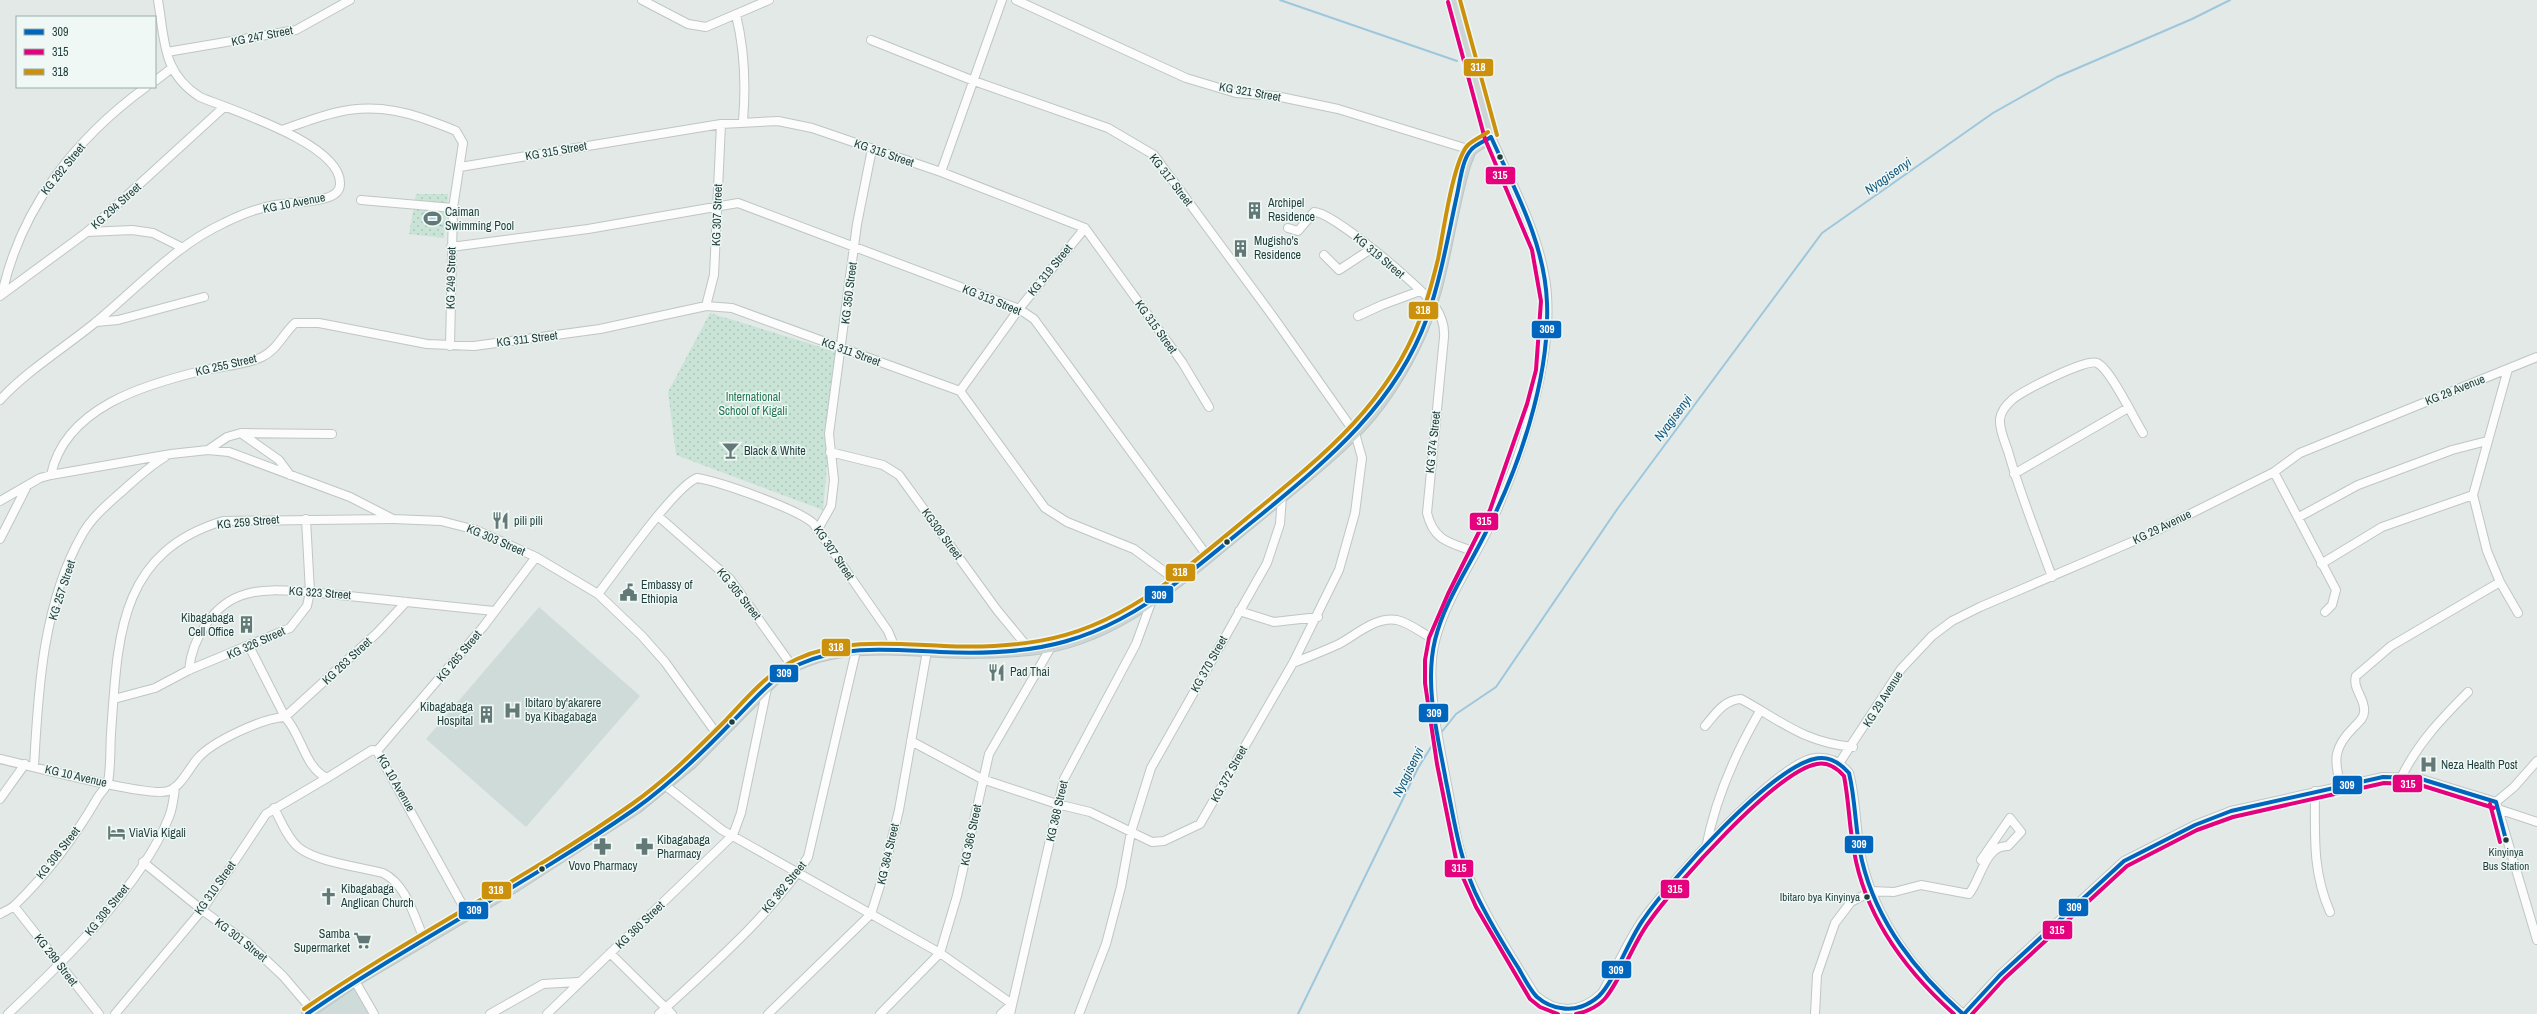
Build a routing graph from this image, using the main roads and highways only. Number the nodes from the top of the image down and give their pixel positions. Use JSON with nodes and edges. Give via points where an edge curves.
{"nodes":[{"id":1,"x":1454,"y":0,"type":"edge"},
{"id":2,"x":310,"y":1012,"type":"edge"}],
"edges":[{"from":1,"to":2,"type":"main road","via":[[1490,136],[1471,150],[1460,181],[1434,305],[1414,349],[1395,381],[1355,433],[1177,581],[1152,600],[1098,632],[1051,647],[1030,650],[974,653],[895,648],[828,654],[792,666],[666,786],[638,808],[468,915],[355,981]]}]}
